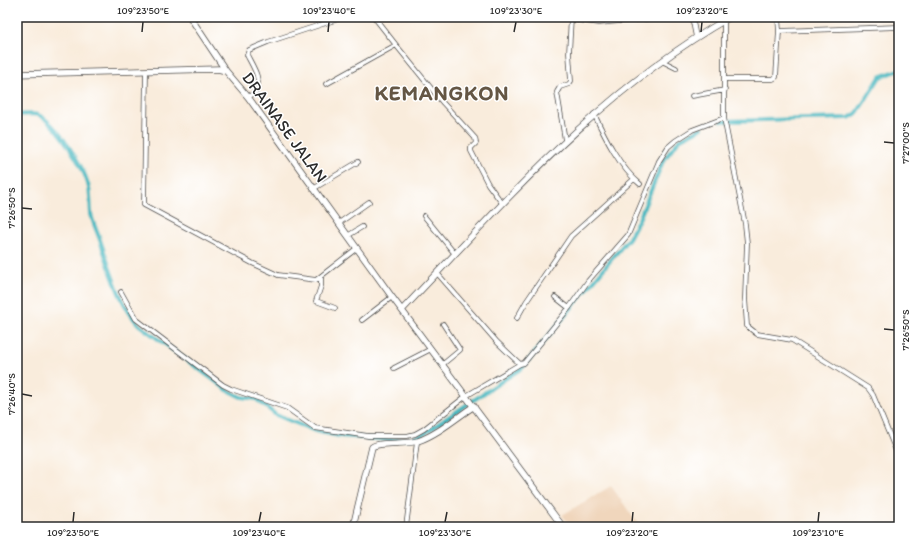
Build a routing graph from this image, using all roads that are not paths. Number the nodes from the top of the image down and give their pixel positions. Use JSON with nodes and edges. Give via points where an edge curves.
{"nodes":[{"id":1,"x":190,"y":17,"type":"edge"},
{"id":2,"x":344,"y":17,"type":"edge"},
{"id":3,"x":374,"y":17,"type":"edge"},
{"id":4,"x":663,"y":17,"type":"edge"},
{"id":5,"x":692,"y":17,"type":"edge"},
{"id":6,"x":778,"y":17,"type":"edge"},
{"id":7,"x":571,"y":18,"type":"edge"},
{"id":8,"x":727,"y":18,"type":"edge"},
{"id":9,"x":899,"y":27,"type":"edge"},
{"id":10,"x":779,"y":31,"type":"junction"},
{"id":11,"x":696,"y":37,"type":"junction"},
{"id":12,"x":396,"y":45,"type":"junction"},
{"id":13,"x":661,"y":61,"type":"junction"},
{"id":14,"x":676,"y":68,"type":"dead end"},
{"id":15,"x":226,"y":71,"type":"junction"},
{"id":16,"x":146,"y":72,"type":"junction"},
{"id":17,"x":17,"y":74,"type":"edge"},
{"id":18,"x":725,"y":79,"type":"junction"},
{"id":19,"x":326,"y":84,"type":"dead end"},
{"id":20,"x":725,"y":90,"type":"junction"},
{"id":21,"x":692,"y":96,"type":"dead end"},
{"id":22,"x":248,"y":97,"type":"junction"},
{"id":23,"x":594,"y":114,"type":"junction"},
{"id":24,"x":724,"y":120,"type":"junction"},
{"id":25,"x":565,"y":140,"type":"junction"},
{"id":26,"x":358,"y":162,"type":"dead end"},
{"id":27,"x":634,"y":179,"type":"junction"},
{"id":28,"x":640,"y":184,"type":"dead end"},
{"id":29,"x":313,"y":189,"type":"junction"},
{"id":30,"x":369,"y":202,"type":"dead end"},
{"id":31,"x":502,"y":203,"type":"junction"},
{"id":32,"x":424,"y":216,"type":"dead end"},
{"id":33,"x":339,"y":223,"type":"junction"},
{"id":34,"x":362,"y":227,"type":"dead end"},
{"id":35,"x":349,"y":236,"type":"junction"},
{"id":36,"x":357,"y":248,"type":"junction"},
{"id":37,"x":455,"y":254,"type":"junction"},
{"id":38,"x":437,"y":273,"type":"junction"},
{"id":39,"x":321,"y":278,"type":"junction"},
{"id":40,"x":121,"y":292,"type":"dead end"},
{"id":41,"x":392,"y":297,"type":"junction"},
{"id":42,"x":555,"y":297,"type":"dead end"},
{"id":43,"x":335,"y":308,"type":"dead end"},
{"id":44,"x":569,"y":308,"type":"junction"},
{"id":45,"x":402,"y":310,"type":"junction"},
{"id":46,"x":517,"y":318,"type":"dead end"},
{"id":47,"x":362,"y":320,"type":"dead end"},
{"id":48,"x":443,"y":324,"type":"dead end"},
{"id":49,"x":431,"y":349,"type":"junction"},
{"id":50,"x":443,"y":364,"type":"junction"},
{"id":51,"x":520,"y":364,"type":"junction"},
{"id":52,"x":394,"y":368,"type":"dead end"},
{"id":53,"x":466,"y":397,"type":"junction"},
{"id":54,"x":474,"y":406,"type":"junction"},
{"id":55,"x":417,"y":442,"type":"junction"},
{"id":56,"x":899,"y":458,"type":"edge"},
{"id":57,"x":353,"y":527,"type":"edge"},
{"id":58,"x":406,"y":527,"type":"edge"},
{"id":59,"x":563,"y":527,"type":"edge"}],
"edges":[{"from":1,"to":15,"type":"street"},
{"from":2,"to":22,"type":"street","via":[[248,50],[247,55],[258,81],[256,92]]},
{"from":3,"to":12,"type":"street"},
{"from":4,"to":7,"type":"street","via":[[599,23]]},
{"from":5,"to":11,"type":"street"},
{"from":6,"to":10,"type":"street"},
{"from":7,"to":25,"type":"street","via":[[570,81],[557,92]]},
{"from":8,"to":11,"type":"street"},
{"from":8,"to":18,"type":"street"},
{"from":9,"to":10,"type":"street"},
{"from":10,"to":18,"type":"street","via":[[776,77]]},
{"from":11,"to":13,"type":"street"},
{"from":12,"to":19,"type":"street"},
{"from":12,"to":31,"type":"street","via":[[443,103],[476,138],[476,143],[470,151]]},
{"from":13,"to":14,"type":"street"},
{"from":13,"to":23,"type":"street"},
{"from":15,"to":16,"type":"street","name":"DRAINASE JALAN"},
{"from":15,"to":22,"type":"street","name":"DRAINASE JALAN"},
{"from":16,"to":17,"type":"street","name":"DRAINASE JALAN"},
{"from":16,"to":39,"type":"street","via":[[144,205],[278,275],[311,280]]},
{"from":18,"to":20,"type":"street"},
{"from":20,"to":21,"type":"street"},
{"from":20,"to":24,"type":"street"},
{"from":22,"to":29,"type":"street","name":"DRAINASE JALAN"},
{"from":23,"to":25,"type":"street"},
{"from":23,"to":27,"type":"street","via":[[609,144]]},
{"from":24,"to":44,"type":"street","via":[[692,130],[668,147],[658,161],[628,235],[588,280]]},
{"from":24,"to":56,"type":"street","via":[[745,224],[747,243],[744,298],[747,326],[757,334],[792,340],[868,388]]},
{"from":25,"to":31,"type":"street"},
{"from":26,"to":29,"type":"street"},
{"from":27,"to":28,"type":"street"},
{"from":27,"to":46,"type":"street","via":[[571,236]]},
{"from":29,"to":33,"type":"street","name":"DRAINASE JALAN"},
{"from":30,"to":33,"type":"street"},
{"from":31,"to":37,"type":"street"},
{"from":32,"to":37,"type":"street"},
{"from":33,"to":35,"type":"street","name":"DRAINASE JALAN"},
{"from":34,"to":35,"type":"street"},
{"from":35,"to":36,"type":"street","name":"DRAINASE JALAN"},
{"from":36,"to":39,"type":"street"},
{"from":36,"to":41,"type":"street","name":"DRAINASE JALAN"},
{"from":37,"to":38,"type":"street"},
{"from":38,"to":45,"type":"street"},
{"from":38,"to":51,"type":"street","via":[[497,342]]},
{"from":39,"to":43,"type":"street","via":[[316,301]]},
{"from":40,"to":53,"type":"street","via":[[136,319],[223,385],[287,408],[315,428],[368,436],[415,434]]},
{"from":41,"to":45,"type":"street","name":"DRAINASE JALAN"},
{"from":41,"to":47,"type":"street"},
{"from":42,"to":44,"type":"street"},
{"from":44,"to":51,"type":"street","via":[[524,363]]},
{"from":45,"to":49,"type":"street","name":"DRAINASE JALAN"},
{"from":48,"to":50,"type":"street","via":[[460,350]]},
{"from":49,"to":50,"type":"street","name":"DRAINASE JALAN"},
{"from":49,"to":52,"type":"street"},
{"from":50,"to":53,"type":"street","name":"DRAINASE JALAN"},
{"from":51,"to":53,"type":"street"},
{"from":53,"to":54,"type":"street","name":"DRAINASE JALAN"},
{"from":54,"to":55,"type":"street"},
{"from":54,"to":59,"type":"street","name":"DRAINASE JALAN"},
{"from":55,"to":57,"type":"street","via":[[403,445],[377,444],[372,447]]},
{"from":55,"to":58,"type":"street"}]}
